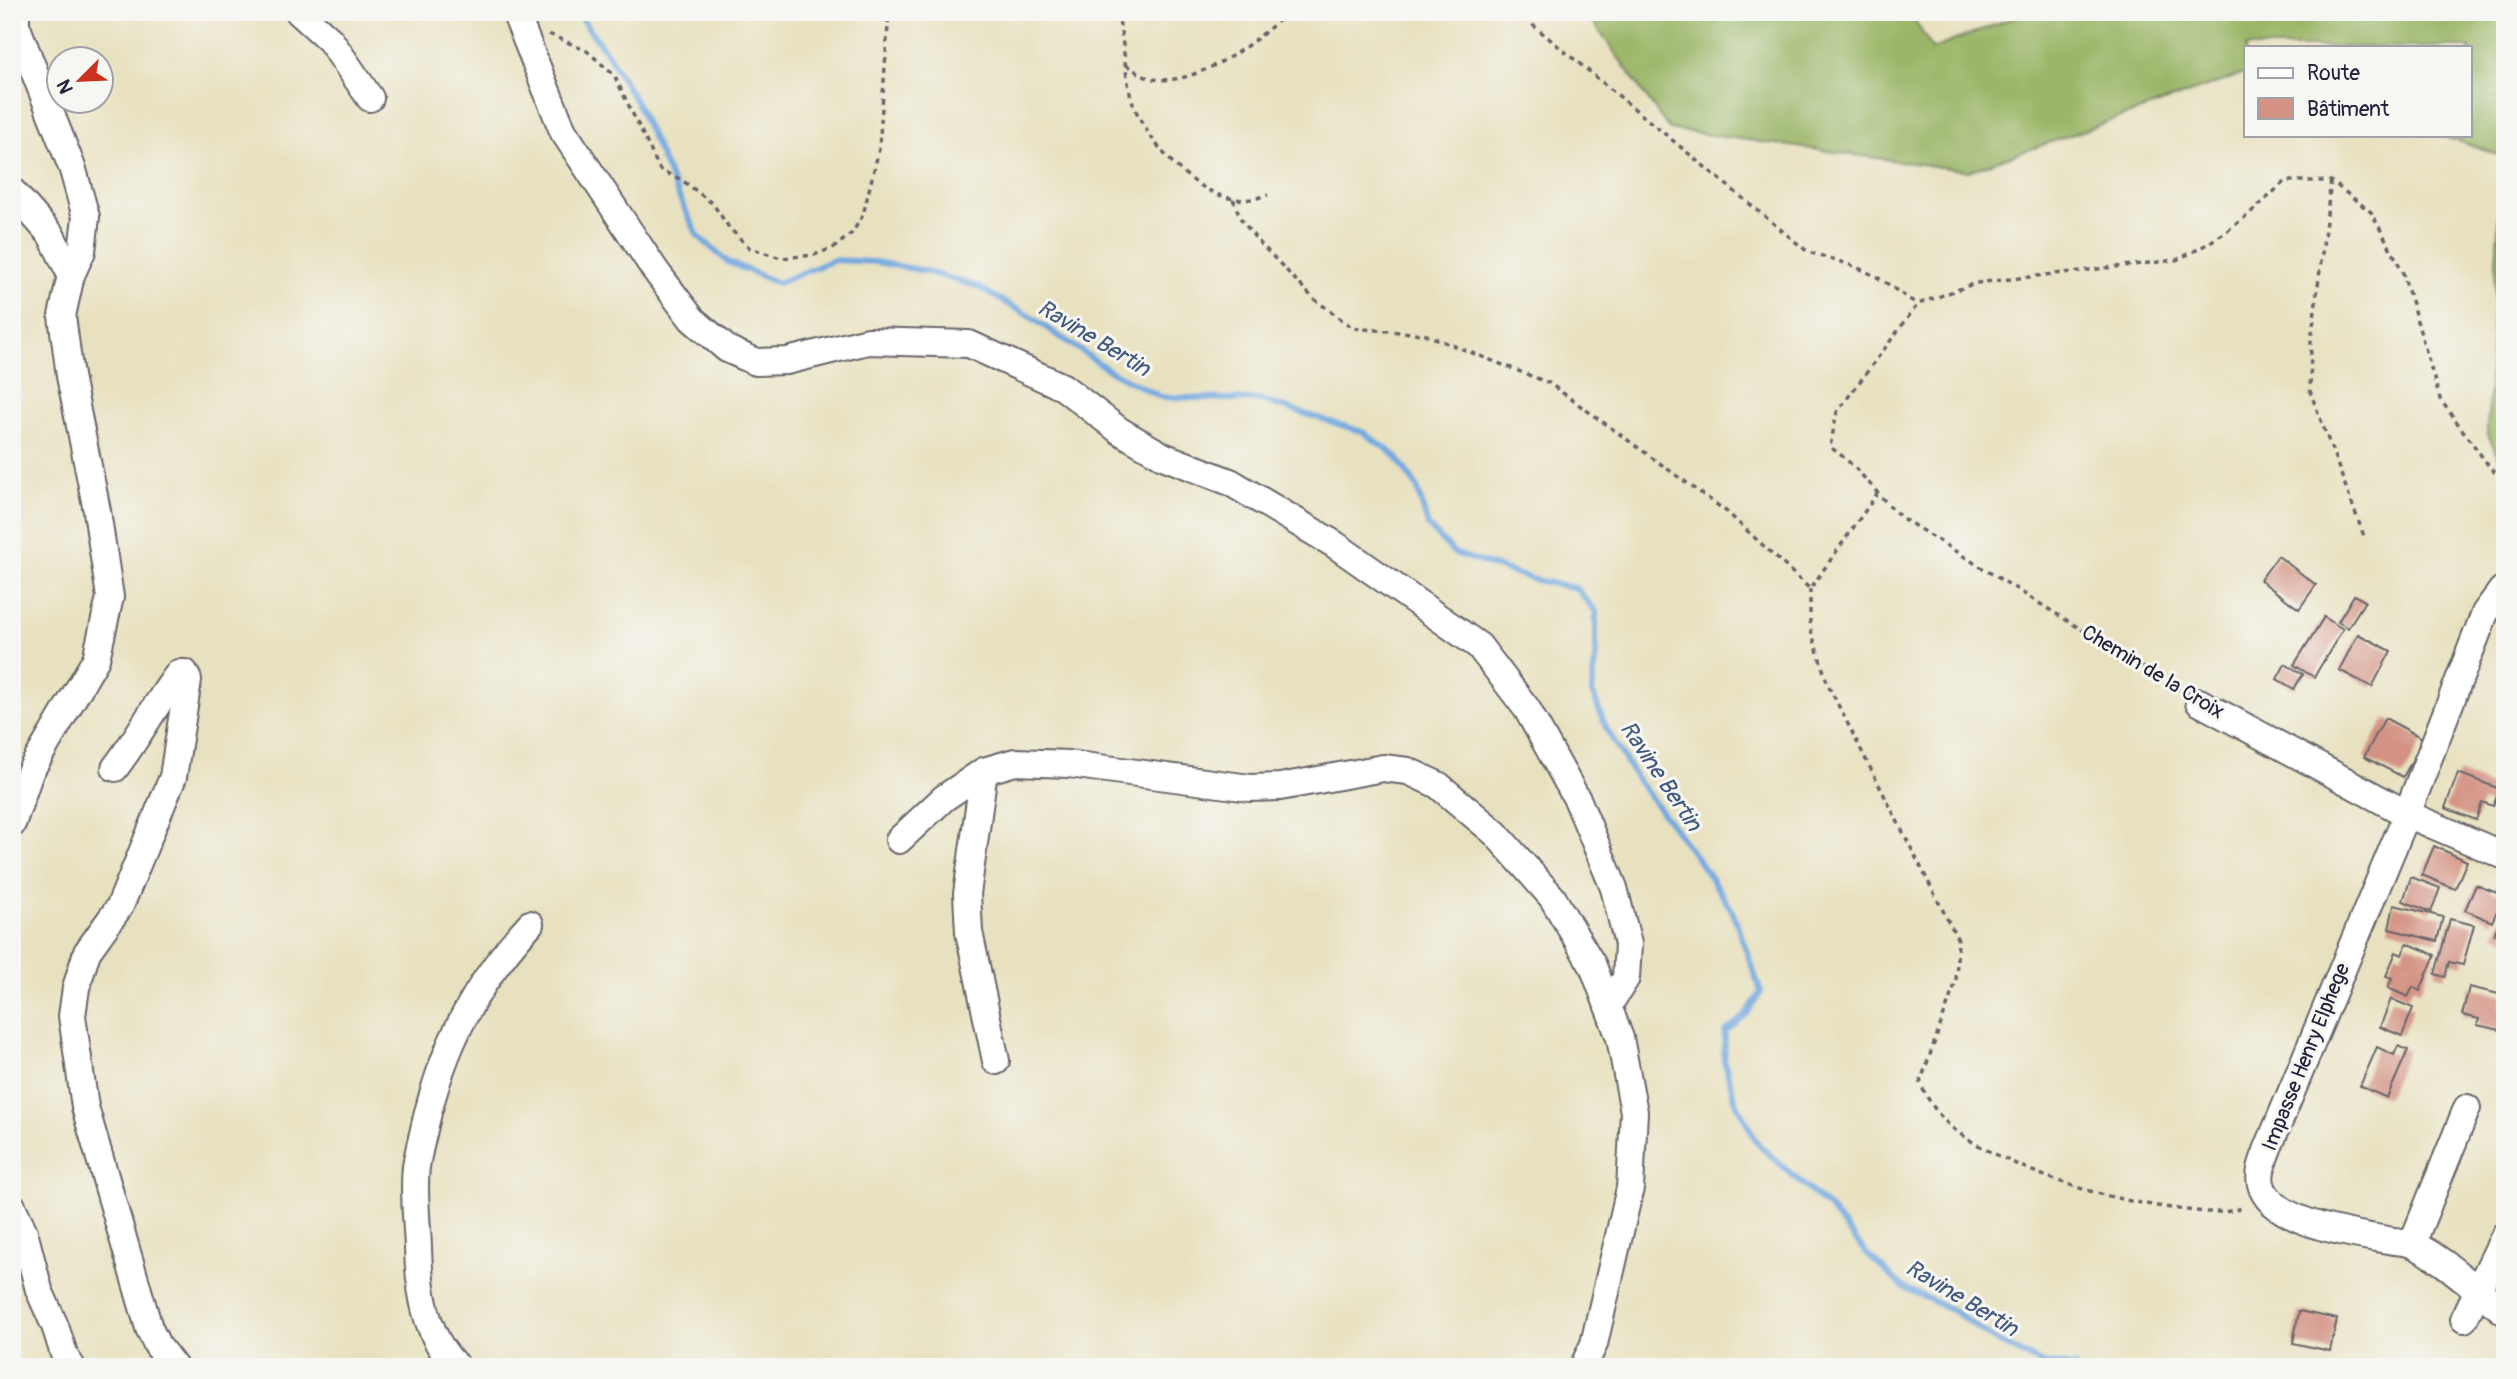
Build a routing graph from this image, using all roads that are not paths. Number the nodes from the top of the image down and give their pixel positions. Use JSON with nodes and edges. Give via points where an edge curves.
{"nodes":[{"id":1,"x":16,"y":12,"type":"edge"},
{"id":2,"x":299,"y":12,"type":"edge"},
{"id":3,"x":517,"y":19,"type":"edge"},
{"id":4,"x":370,"y":98,"type":"dead end"},
{"id":5,"x":12,"y":191,"type":"edge"},
{"id":6,"x":71,"y":275,"type":"junction"},
{"id":7,"x":2502,"y":590,"type":"dead end"},
{"id":8,"x":2199,"y":702,"type":"road end"},
{"id":9,"x":115,"y":768,"type":"dead end"},
{"id":10,"x":984,"y":771,"type":"junction"},
{"id":11,"x":2407,"y":814,"type":"junction"},
{"id":12,"x":12,"y":824,"type":"edge"},
{"id":13,"x":899,"y":840,"type":"dead end"},
{"id":14,"x":2505,"y":856,"type":"edge"},
{"id":15,"x":530,"y":923,"type":"dead end"},
{"id":16,"x":1608,"y":1006,"type":"junction"},
{"id":17,"x":996,"y":1061,"type":"dead end"},
{"id":18,"x":2467,"y":1108,"type":"dead end"},
{"id":19,"x":12,"y":1206,"type":"edge"},
{"id":20,"x":2505,"y":1236,"type":"edge"},
{"id":21,"x":2412,"y":1244,"type":"junction"},
{"id":22,"x":2477,"y":1292,"type":"junction"},
{"id":23,"x":2505,"y":1312,"type":"edge"},
{"id":24,"x":2465,"y":1319,"type":"dead end"},
{"id":25,"x":72,"y":1367,"type":"edge"},
{"id":26,"x":174,"y":1367,"type":"edge"},
{"id":27,"x":457,"y":1367,"type":"edge"},
{"id":28,"x":1583,"y":1367,"type":"edge"}],
"edges":[{"from":1,"to":6,"type":"street","via":[[16,26],[69,158],[86,217],[82,251]]},
{"from":2,"to":4,"type":"street","via":[[330,40]]},
{"from":3,"to":16,"type":"street","via":[[563,131],[654,270],[692,319],[727,348],[756,362],[787,361],[868,341],[969,344],[1063,387],[1120,432],[1163,456],[1230,482],[1334,544],[1479,646],[1533,720],[1578,801],[1615,888],[1628,944],[1626,978]]},
{"from":5,"to":6,"type":"street","via":[[51,235]]},
{"from":6,"to":12,"type":"street","via":[[62,316],[110,597],[96,659],[30,772]]},
{"from":7,"to":11,"type":"street","name":"Impasse Henry Elphege","via":[[2485,613]]},
{"from":8,"to":11,"type":"street","name":"Chemin de la Croix"},
{"from":9,"to":26,"type":"street","via":[[179,673],[185,673],[188,680],[173,777],[120,906],[87,952],[72,1016],[85,1107],[98,1156],[149,1328]]},
{"from":10,"to":13,"type":"street","via":[[944,798]]},
{"from":10,"to":16,"type":"street","via":[[1015,762],[1069,764],[1250,788],[1383,768],[1409,771],[1438,785],[1495,833],[1552,897],[1593,966]]},
{"from":10,"to":17,"type":"street","via":[[968,894],[969,932]]},
{"from":11,"to":14,"type":"street","name":"Chemin de la Croix"},
{"from":11,"to":21,"type":"street","name":"Impasse Henry Elphege","via":[[2268,1148],[2260,1183],[2281,1212],[2309,1223]]},
{"from":15,"to":27,"type":"street","via":[[467,1007],[445,1054],[416,1168],[418,1273],[427,1317]]},
{"from":16,"to":28,"type":"street","via":[[1620,1038],[1634,1112],[1630,1188],[1594,1344]]},
{"from":18,"to":21,"type":"street"},
{"from":19,"to":25,"type":"street","via":[[39,1290]]},
{"from":20,"to":22,"type":"street"},
{"from":21,"to":22,"type":"street"},
{"from":22,"to":23,"type":"street"},
{"from":22,"to":24,"type":"street"}]}
